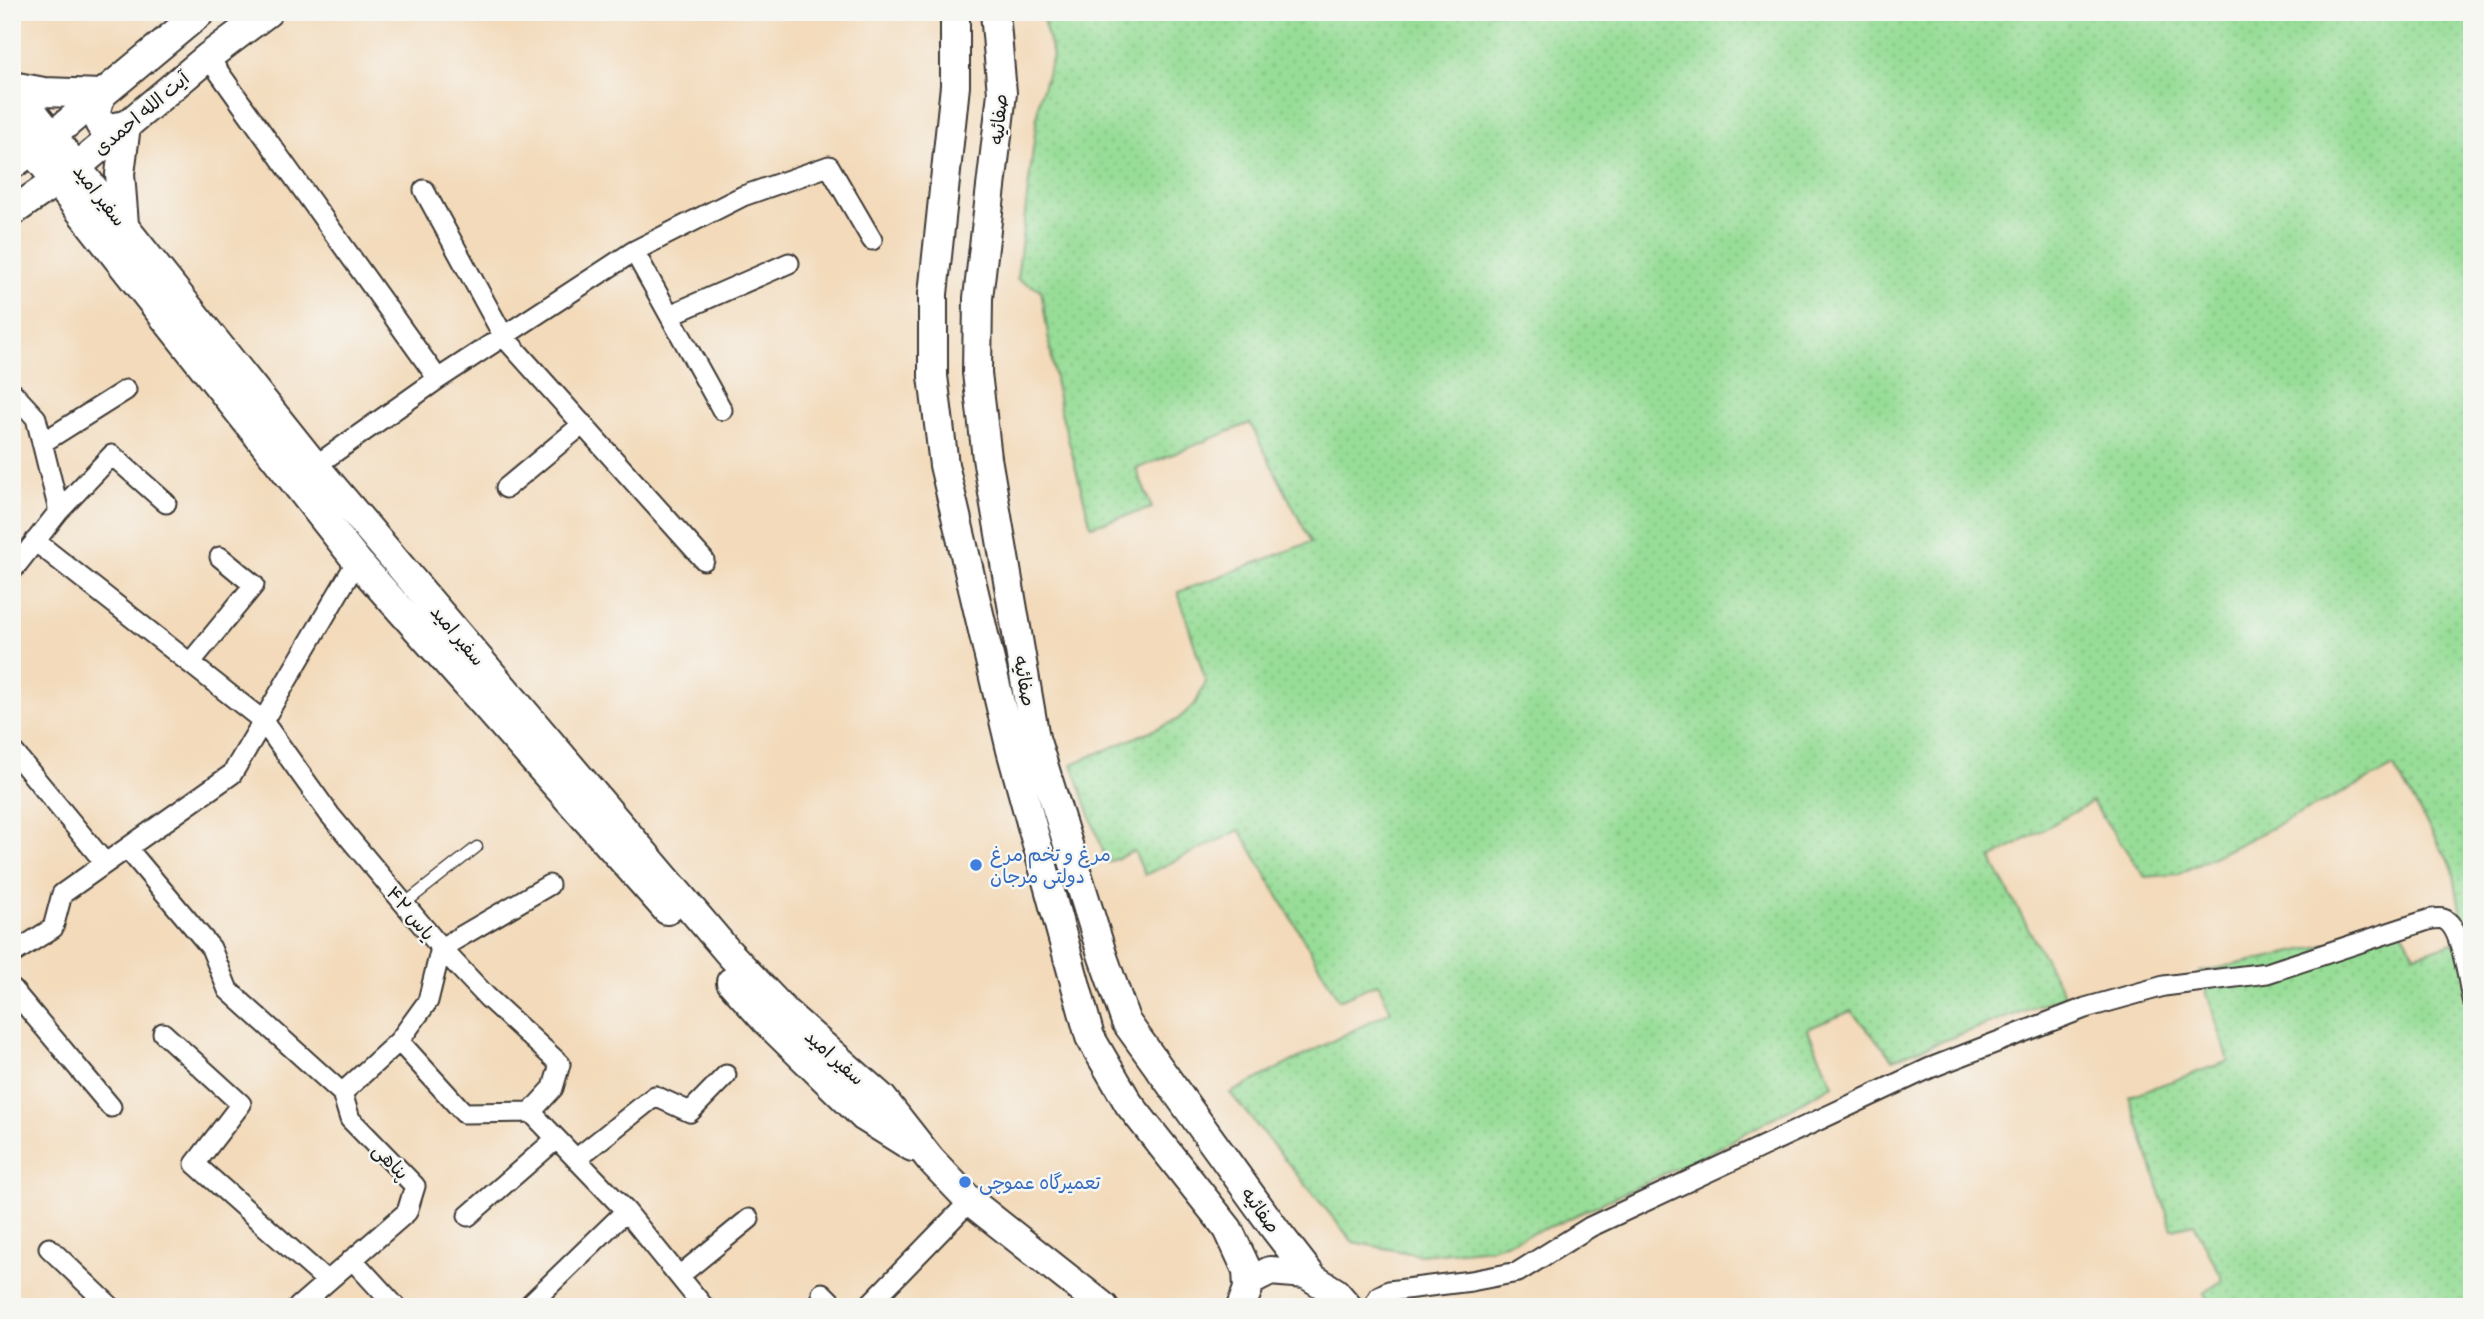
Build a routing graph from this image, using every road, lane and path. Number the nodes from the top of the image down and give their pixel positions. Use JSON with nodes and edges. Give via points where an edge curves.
{"nodes":[{"id":1,"x":268,"y":12,"type":"edge"},
{"id":2,"x":955,"y":12,"type":"edge"},
{"id":3,"x":995,"y":12,"type":"edge"},
{"id":4,"x":194,"y":15,"type":"edge"},
{"id":5,"x":208,"y":57,"type":"junction"},
{"id":6,"x":12,"y":86,"type":"edge"},
{"id":7,"x":102,"y":94,"type":"junction"},
{"id":8,"x":12,"y":125,"type":"edge"},
{"id":9,"x":126,"y":125,"type":"junction"},
{"id":10,"x":33,"y":150,"type":"edge"},
{"id":11,"x":68,"y":174,"type":"junction"},
{"id":12,"x":425,"y":190,"type":"dead end"},
{"id":13,"x":12,"y":212,"type":"edge"},
{"id":14,"x":124,"y":239,"type":"junction"},
{"id":15,"x":872,"y":240,"type":"dead end"},
{"id":16,"x":634,"y":251,"type":"junction"},
{"id":17,"x":789,"y":263,"type":"dead end"},
{"id":18,"x":670,"y":315,"type":"junction"},
{"id":19,"x":504,"y":337,"type":"junction"},
{"id":20,"x":438,"y":379,"type":"junction"},
{"id":21,"x":126,"y":390,"type":"dead end"},
{"id":22,"x":12,"y":392,"type":"edge"},
{"id":23,"x":722,"y":410,"type":"dead end"},
{"id":24,"x":583,"y":424,"type":"junction"},
{"id":25,"x":42,"y":443,"type":"junction"},
{"id":26,"x":314,"y":466,"type":"junction"},
{"id":27,"x":506,"y":488,"type":"dead end"},
{"id":28,"x":166,"y":503,"type":"dead end"},
{"id":29,"x":59,"y":511,"type":"junction"},
{"id":30,"x":35,"y":541,"type":"junction"},
{"id":31,"x":220,"y":557,"type":"dead end"},
{"id":32,"x":704,"y":560,"type":"dead end"},
{"id":33,"x":357,"y":561,"type":"junction"},
{"id":34,"x":12,"y":572,"type":"edge"},
{"id":35,"x":190,"y":663,"type":"junction"},
{"id":36,"x":262,"y":720,"type":"junction"},
{"id":37,"x":12,"y":750,"type":"edge"},
{"id":38,"x":477,"y":847,"type":"dead end"},
{"id":39,"x":127,"y":848,"type":"junction"},
{"id":40,"x":105,"y":863,"type":"junction"},
{"id":41,"x":549,"y":885,"type":"dead end"},
{"id":42,"x":404,"y":904,"type":"junction"},
{"id":43,"x":440,"y":948,"type":"junction"},
{"id":44,"x":12,"y":954,"type":"edge"},
{"id":45,"x":12,"y":989,"type":"edge"},
{"id":46,"x":2472,"y":999,"type":"edge"},
{"id":47,"x":163,"y":1033,"type":"dead end"},
{"id":48,"x":399,"y":1041,"type":"junction"},
{"id":49,"x":726,"y":1075,"type":"dead end"},
{"id":50,"x":342,"y":1093,"type":"junction"},
{"id":51,"x":111,"y":1107,"type":"dead end"},
{"id":52,"x":531,"y":1112,"type":"junction"},
{"id":53,"x":556,"y":1139,"type":"junction"},
{"id":54,"x":576,"y":1159,"type":"junction"},
{"id":55,"x":930,"y":1159,"type":"junction"},
{"id":56,"x":970,"y":1201,"type":"junction"},
{"id":57,"x":626,"y":1211,"type":"junction"},
{"id":58,"x":467,"y":1216,"type":"dead end"},
{"id":59,"x":749,"y":1219,"type":"dead end"},
{"id":60,"x":49,"y":1248,"type":"dead end"},
{"id":61,"x":352,"y":1259,"type":"junction"},
{"id":62,"x":679,"y":1276,"type":"junction"},
{"id":63,"x":1313,"y":1278,"type":"junction"},
{"id":64,"x":327,"y":1282,"type":"junction"},
{"id":65,"x":1244,"y":1298,"type":"edge"},
{"id":66,"x":111,"y":1307,"type":"edge"},
{"id":67,"x":299,"y":1307,"type":"edge"},
{"id":68,"x":396,"y":1307,"type":"edge"},
{"id":69,"x":527,"y":1307,"type":"edge"},
{"id":70,"x":704,"y":1307,"type":"edge"},
{"id":71,"x":867,"y":1307,"type":"edge"},
{"id":72,"x":1104,"y":1307,"type":"edge"},
{"id":73,"x":1348,"y":1307,"type":"edge"},
{"id":74,"x":1373,"y":1307,"type":"edge"}],
"edges":[{"from":1,"to":5,"type":"street","name":"آیت الله احمدی"},
{"from":2,"to":65,"type":"street","name":"صفائیه","via":[[954,86],[933,294],[933,376],[944,465],[1011,750],[1090,1037],[1129,1104],[1228,1229],[1247,1270]]},
{"from":3,"to":63,"type":"street","name":"صفائیه","via":[[1002,93],[978,298],[977,373],[1035,737],[1126,1022]]},
{"from":4,"to":7,"type":"street","name":"آیت الله احمدی"},
{"from":5,"to":9,"type":"street","name":"آیت الله احمدی"},
{"from":5,"to":20,"type":"street"},
{"from":6,"to":7,"type":"street"},
{"from":6,"to":10,"type":"street","name":"سفیر امید"},
{"from":7,"to":9,"type":"street","via":[[96,108],[103,129]]},
{"from":7,"to":10,"type":"street","name":"آیت الله احمدی"},
{"from":8,"to":10,"type":"street","name":"سفیر امید"},
{"from":9,"to":11,"type":"street","name":"آیت الله احمدی"},
{"from":9,"to":14,"type":"street","via":[[120,174]]},
{"from":10,"to":11,"type":"street","name":"سفیر امید"},
{"from":11,"to":13,"type":"street","name":"آیت الله احمدی"},
{"from":11,"to":14,"type":"street","name":"سفیر امید"},
{"from":12,"to":19,"type":"street"},
{"from":14,"to":26,"type":"street","name":"سفیر امید"},
{"from":14,"to":33,"type":"street","name":"سفیر امید"},
{"from":15,"to":16,"type":"street","via":[[829,166],[743,196]]},
{"from":16,"to":18,"type":"street"},
{"from":16,"to":19,"type":"street"},
{"from":17,"to":18,"type":"street"},
{"from":18,"to":23,"type":"street"},
{"from":19,"to":20,"type":"street"},
{"from":19,"to":24,"type":"street"},
{"from":20,"to":26,"type":"street"},
{"from":21,"to":25,"type":"street"},
{"from":22,"to":25,"type":"street","via":[[36,418]]},
{"from":24,"to":27,"type":"street"},
{"from":24,"to":32,"type":"street"},
{"from":25,"to":29,"type":"street"},
{"from":26,"to":55,"type":"street","name":"سفیر امید","via":[[728,952],[785,1012],[882,1098]]},
{"from":28,"to":29,"type":"street","via":[[112,455]]},
{"from":29,"to":30,"type":"street"},
{"from":30,"to":34,"type":"street"},
{"from":30,"to":35,"type":"street","name":"یاس ۴۲"},
{"from":31,"to":35,"type":"street","via":[[254,585]]},
{"from":33,"to":36,"type":"street"},
{"from":33,"to":55,"type":"street","name":"سفیر امید","via":[[765,1020],[864,1117]]},
{"from":35,"to":36,"type":"street","name":"یاس ۴۲"},
{"from":36,"to":39,"type":"street","via":[[232,774]]},
{"from":36,"to":42,"type":"street","name":"یاس ۴۲","via":[[330,815]]},
{"from":37,"to":40,"type":"street"},
{"from":38,"to":42,"type":"lane"},
{"from":39,"to":40,"type":"street"},
{"from":39,"to":50,"type":"street","via":[[212,948],[228,990]]},
{"from":40,"to":44,"type":"street","via":[[61,894],[53,928]]},
{"from":41,"to":43,"type":"street"},
{"from":42,"to":43,"type":"street","name":"یاس ۴۲"},
{"from":43,"to":48,"type":"street","name":"یاس ۴۲","via":[[428,1001]]},
{"from":43,"to":52,"type":"street","via":[[560,1064],[553,1088]]},
{"from":45,"to":51,"type":"street"},
{"from":46,"to":74,"type":"street","via":[[2457,934],[2442,918],[2267,973],[2137,993],[2085,1008],[1930,1068],[1590,1227],[1518,1272],[1389,1292],[1379,1296]]},
{"from":47,"to":64,"type":"street","via":[[241,1104],[195,1164]]},
{"from":48,"to":50,"type":"street"},
{"from":48,"to":52,"type":"street","via":[[464,1113]]},
{"from":49,"to":54,"type":"street","via":[[690,1112],[655,1096]]},
{"from":50,"to":61,"type":"street","name":"پناهی","via":[[350,1119],[415,1186],[407,1212]]},
{"from":52,"to":53,"type":"street"},
{"from":53,"to":54,"type":"street"},
{"from":53,"to":58,"type":"street"},
{"from":54,"to":57,"type":"street"},
{"from":55,"to":56,"type":"street","name":"سفیر امید"},
{"from":56,"to":71,"type":"street"},
{"from":56,"to":72,"type":"street","name":"سفیر امید"},
{"from":57,"to":62,"type":"street"},
{"from":57,"to":69,"type":"street"},
{"from":59,"to":62,"type":"street"},
{"from":60,"to":66,"type":"street"},
{"from":61,"to":64,"type":"street","name":"پناهی"},
{"from":61,"to":68,"type":"street"},
{"from":62,"to":70,"type":"street"},
{"from":63,"to":65,"type":"street","via":[[1270,1271],[1251,1281]]},
{"from":63,"to":73,"type":"street"},
{"from":64,"to":67,"type":"street","name":"پناهی"}]}
